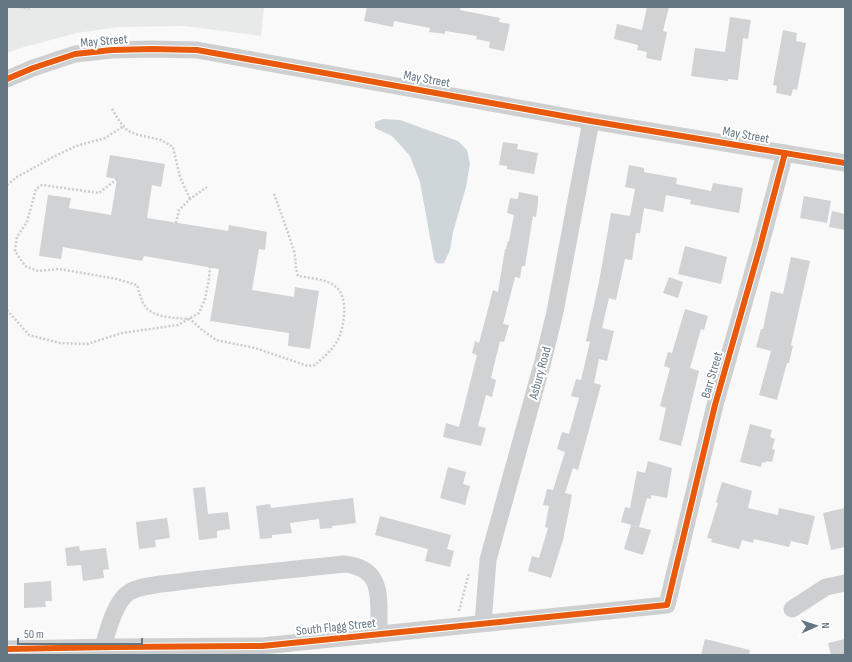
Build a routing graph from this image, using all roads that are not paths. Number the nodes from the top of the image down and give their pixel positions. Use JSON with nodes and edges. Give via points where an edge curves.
{"nodes":[{"id":1,"x":7,"y":79,"type":"edge"},
{"id":2,"x":591,"y":121,"type":"junction"},
{"id":3,"x":785,"y":153,"type":"junction"},
{"id":4,"x":845,"y":162,"type":"edge"},
{"id":5,"x":845,"y":583,"type":"edge"},
{"id":6,"x":667,"y":605,"type":"joint"},
{"id":7,"x":792,"y":609,"type":"dead end"},
{"id":8,"x":483,"y":623,"type":"junction"},
{"id":9,"x":379,"y":634,"type":"junction"},
{"id":10,"x":102,"y":647,"type":"junction"},
{"id":11,"x":7,"y":650,"type":"edge"}],
"edges":[{"from":1,"to":2,"type":"street","name":"May Street","via":[[75,54],[112,50],[197,50]]},
{"from":2,"to":3,"type":"street","name":"May Street"},
{"from":2,"to":8,"type":"street","name":"Asbury Road","via":[[555,312],[488,560]]},
{"from":3,"to":4,"type":"street","name":"May Street"},
{"from":3,"to":6,"type":"street","name":"Barr Street","via":[[715,405]]},
{"from":5,"to":7,"type":"street","via":[[826,586]]},
{"from":6,"to":8,"type":"street","name":"South Flagg Street"},
{"from":8,"to":9,"type":"street","name":"South Flagg Street"},
{"from":9,"to":10,"type":"street","name":"South Flagg Street","via":[[262,646]]},
{"from":9,"to":10,"type":"street","name":"South Flagg Street","via":[[375,580],[361,567],[344,564],[198,579],[139,588],[128,593],[117,606]]},
{"from":10,"to":11,"type":"street","name":"South Flagg Street"}]}
